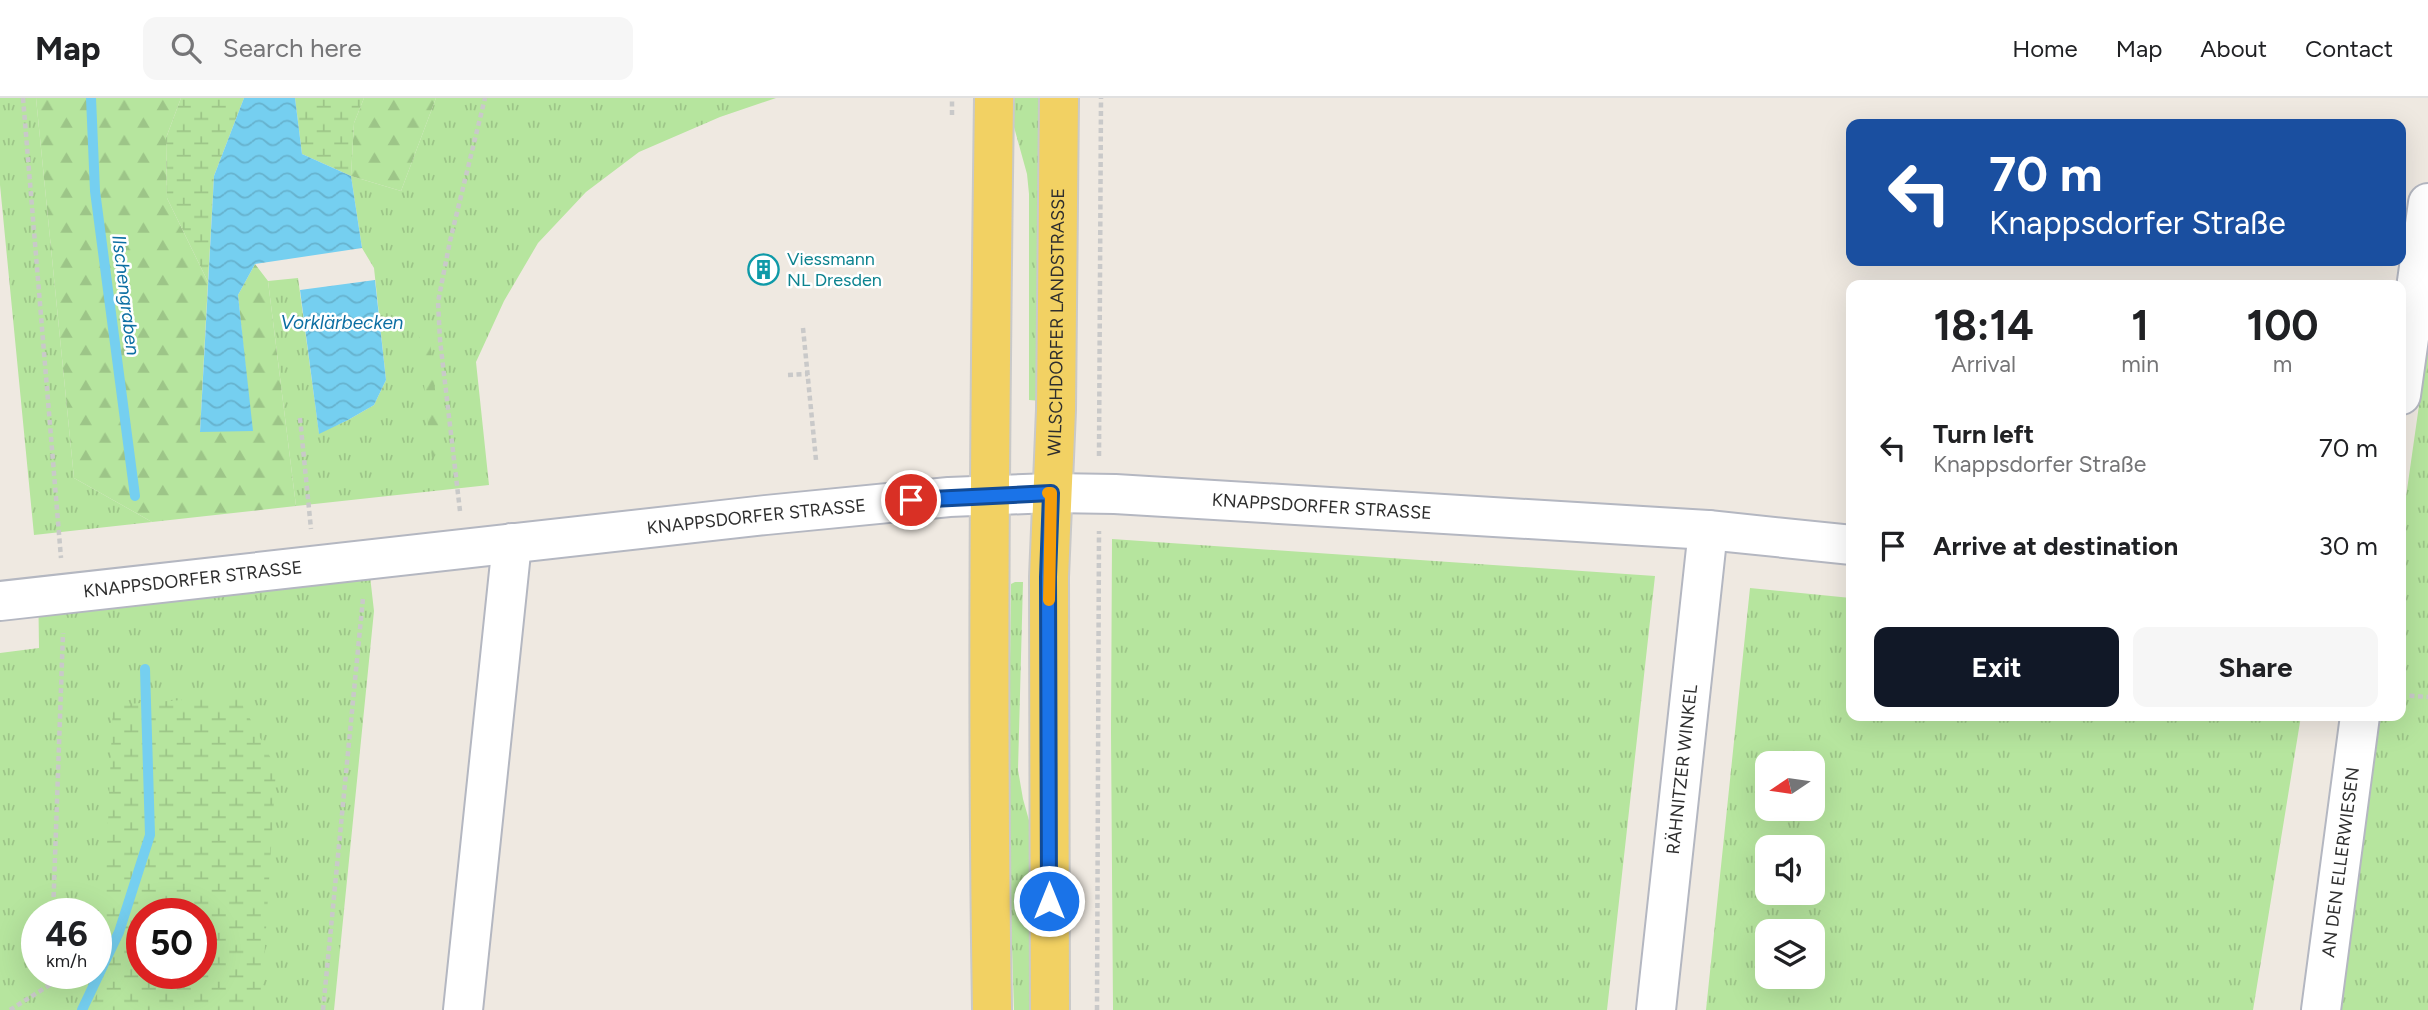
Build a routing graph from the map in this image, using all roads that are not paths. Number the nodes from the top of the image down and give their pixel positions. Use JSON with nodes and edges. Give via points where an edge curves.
{"nodes":[{"id":1,"x":994,"y":98,"type":"edge"},
{"id":2,"x":1059,"y":98,"type":"edge"},
{"id":3,"x":2428,"y":203,"type":"edge"},
{"id":4,"x":2406,"y":359,"type":"edge"},
{"id":5,"x":1051,"y":493,"type":"junction"},
{"id":6,"x":990,"y":495,"type":"junction"},
{"id":7,"x":1708,"y":530,"type":"junction"},
{"id":8,"x":512,"y":542,"type":"junction"},
{"id":9,"x":1846,"y":544,"type":"edge"},
{"id":10,"x":0,"y":601,"type":"edge"},
{"id":11,"x":2359,"y":721,"type":"edge"},
{"id":12,"x":463,"y":1010,"type":"edge"},
{"id":13,"x":992,"y":1010,"type":"edge"},
{"id":14,"x":1050,"y":1010,"type":"edge"},
{"id":15,"x":1656,"y":1010,"type":"edge"},
{"id":16,"x":2321,"y":1010,"type":"edge"}],
"edges":[{"from":1,"to":6,"type":"main road"},
{"from":2,"to":5,"type":"main road","name":"WILSCHDORFER LANDSTRASSE"},
{"from":3,"to":4,"type":"street"},
{"from":5,"to":6,"type":"street","name":"KNAPPSDORFER STRASSE"},
{"from":5,"to":7,"type":"street","name":"KNAPPSDORFER STRASSE"},
{"from":5,"to":14,"type":"main road","name":"WILSCHDORFER LANDSTRASSE"},
{"from":6,"to":8,"type":"street","name":"KNAPPSDORFER STRASSE"},
{"from":6,"to":13,"type":"main road"},
{"from":7,"to":9,"type":"street","name":"KNAPPSDORFER STRASSE"},
{"from":7,"to":15,"type":"street","name":"RÄHNITZER WINKEL"},
{"from":8,"to":10,"type":"street","name":"KNAPPSDORFER STRASSE"},
{"from":8,"to":12,"type":"street"},
{"from":11,"to":16,"type":"street","name":"AN DEN ELLERWIESEN"}]}
